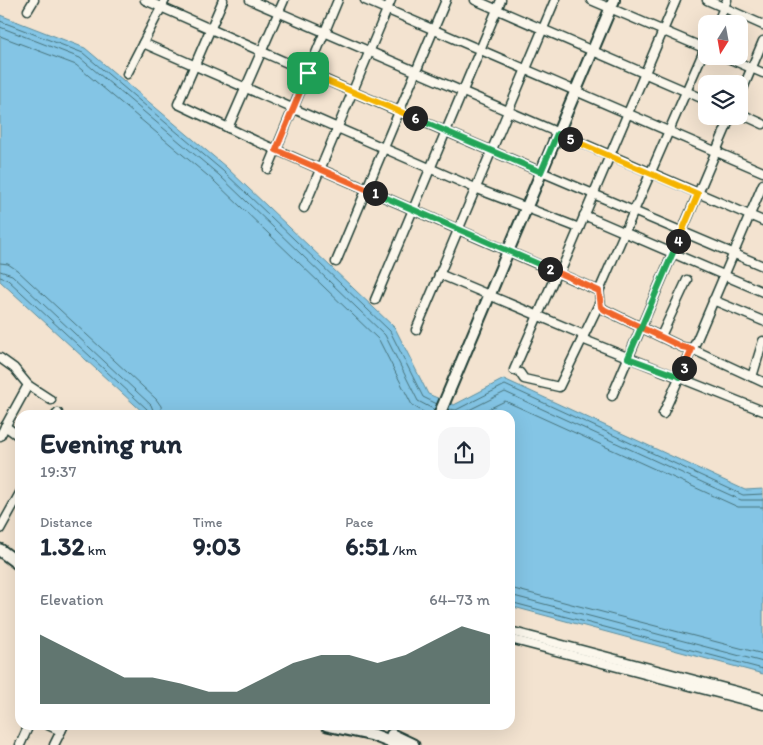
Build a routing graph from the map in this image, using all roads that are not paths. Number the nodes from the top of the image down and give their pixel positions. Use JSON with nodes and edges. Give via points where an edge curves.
{"nodes":[{"id":1,"x":34,"y":0,"type":"edge"},
{"id":2,"x":146,"y":0,"type":"edge"},
{"id":3,"x":223,"y":0,"type":"edge"},
{"id":4,"x":250,"y":0,"type":"edge"},
{"id":5,"x":284,"y":0,"type":"edge"},
{"id":6,"x":338,"y":0,"type":"edge"},
{"id":7,"x":364,"y":0,"type":"edge"},
{"id":8,"x":391,"y":0,"type":"edge"},
{"id":9,"x":446,"y":0,"type":"edge"},
{"id":10,"x":475,"y":0,"type":"edge"},
{"id":11,"x":501,"y":0,"type":"edge"},
{"id":12,"x":555,"y":0,"type":"edge"},
{"id":13,"x":591,"y":0,"type":"edge"},
{"id":14,"x":676,"y":0,"type":"edge"},
{"id":15,"x":707,"y":0,"type":"edge"},
{"id":16,"x":163,"y":4,"type":"edge"},
{"id":17,"x":612,"y":4,"type":"edge"},
{"id":18,"x":726,"y":4,"type":"edge"},
{"id":19,"x":28,"y":10,"type":"dead end"},
{"id":20,"x":387,"y":10,"type":"junction"},
{"id":21,"x":497,"y":10,"type":"junction"},
{"id":22,"x":278,"y":12,"type":"junction"},
{"id":23,"x":763,"y":24,"type":"edge"},
{"id":24,"x":542,"y":29,"type":"junction"},
{"id":25,"x":210,"y":30,"type":"junction"},
{"id":26,"x":434,"y":30,"type":"junction"},
{"id":27,"x":663,"y":31,"type":"junction"},
{"id":28,"x":325,"y":33,"type":"junction"},
{"id":29,"x":763,"y":41,"type":"edge"},
{"id":30,"x":143,"y":43,"type":"junction"},
{"id":31,"x":698,"y":45,"type":"edge"},
{"id":32,"x":480,"y":50,"type":"junction"},
{"id":33,"x":592,"y":51,"type":"junction"},
{"id":34,"x":261,"y":52,"type":"junction"},
{"id":35,"x":369,"y":52,"type":"junction"},
{"id":36,"x":698,"y":65,"type":"edge"},
{"id":37,"x":745,"y":65,"type":"edge"},
{"id":38,"x":194,"y":67,"type":"junction"},
{"id":39,"x":752,"y":68,"type":"junction"},
{"id":40,"x":525,"y":69,"type":"junction"},
{"id":41,"x":416,"y":72,"type":"junction"},
{"id":42,"x":308,"y":73,"type":"junction"},
{"id":43,"x":763,"y":73,"type":"edge"},
{"id":44,"x":127,"y":74,"type":"dead end"},
{"id":45,"x":644,"y":74,"type":"junction"},
{"id":46,"x":748,"y":77,"type":"edge"},
{"id":47,"x":245,"y":89,"type":"junction"},
{"id":48,"x":575,"y":91,"type":"junction"},
{"id":49,"x":353,"y":92,"type":"junction"},
{"id":50,"x":462,"y":92,"type":"junction"},
{"id":51,"x":686,"y":92,"type":"junction"},
{"id":52,"x":698,"y":97,"type":"edge"},
{"id":53,"x":293,"y":110,"type":"junction"},
{"id":54,"x":399,"y":111,"type":"junction"},
{"id":55,"x":507,"y":112,"type":"junction"},
{"id":56,"x":628,"y":114,"type":"junction"},
{"id":57,"x":748,"y":117,"type":"edge"},
{"id":58,"x":763,"y":124,"type":"edge"},
{"id":59,"x":727,"y":125,"type":"edge"},
{"id":60,"x":228,"y":128,"type":"junction"},
{"id":61,"x":337,"y":129,"type":"junction"},
{"id":62,"x":445,"y":131,"type":"junction"},
{"id":63,"x":669,"y":132,"type":"junction"},
{"id":64,"x":557,"y":134,"type":"junction"},
{"id":65,"x":383,"y":149,"type":"junction"},
{"id":66,"x":276,"y":150,"type":"junction"},
{"id":67,"x":491,"y":150,"type":"junction"},
{"id":68,"x":716,"y":152,"type":"junction"},
{"id":69,"x":610,"y":156,"type":"junction"},
{"id":70,"x":429,"y":168,"type":"junction"},
{"id":71,"x":268,"y":169,"type":"dead end"},
{"id":72,"x":320,"y":169,"type":"junction"},
{"id":73,"x":541,"y":172,"type":"junction"},
{"id":74,"x":763,"y":172,"type":"edge"},
{"id":75,"x":651,"y":174,"type":"junction"},
{"id":76,"x":763,"y":184,"type":"edge"},
{"id":77,"x":475,"y":188,"type":"junction"},
{"id":78,"x":366,"y":189,"type":"junction"},
{"id":79,"x":593,"y":194,"type":"junction"},
{"id":80,"x":698,"y":194,"type":"junction"},
{"id":81,"x":526,"y":207,"type":"junction"},
{"id":82,"x":304,"y":208,"type":"dead end"},
{"id":83,"x":412,"y":208,"type":"junction"},
{"id":84,"x":634,"y":212,"type":"junction"},
{"id":85,"x":584,"y":215,"type":"junction"},
{"id":86,"x":749,"y":215,"type":"junction"},
{"id":87,"x":763,"y":221,"type":"edge"},
{"id":88,"x":458,"y":228,"type":"junction"},
{"id":89,"x":578,"y":228,"type":"junction"},
{"id":90,"x":625,"y":232,"type":"junction"},
{"id":91,"x":682,"y":232,"type":"junction"},
{"id":92,"x":508,"y":251,"type":"junction"},
{"id":93,"x":673,"y":253,"type":"junction"},
{"id":94,"x":732,"y":254,"type":"junction"},
{"id":95,"x":336,"y":262,"type":"dead end"},
{"id":96,"x":763,"y":266,"type":"edge"},
{"id":97,"x":558,"y":273,"type":"junction"},
{"id":98,"x":439,"y":274,"type":"junction"},
{"id":99,"x":723,"y":275,"type":"junction"},
{"id":100,"x":687,"y":280,"type":"dead end"},
{"id":101,"x":599,"y":291,"type":"junction"},
{"id":102,"x":763,"y":292,"type":"edge"},
{"id":103,"x":489,"y":295,"type":"junction"},
{"id":104,"x":376,"y":300,"type":"dead end"},
{"id":105,"x":713,"y":300,"type":"junction"},
{"id":106,"x":600,"y":302,"type":"junction"},
{"id":107,"x":538,"y":315,"type":"junction"},
{"id":108,"x":763,"y":321,"type":"edge"},
{"id":109,"x":642,"y":327,"type":"junction"},
{"id":110,"x":416,"y":330,"type":"dead end"},
{"id":111,"x":662,"y":336,"type":"junction"},
{"id":112,"x":583,"y":337,"type":"junction"},
{"id":113,"x":763,"y":341,"type":"edge"},
{"id":114,"x":692,"y":349,"type":"junction"},
{"id":115,"x":0,"y":358,"type":"edge"},
{"id":116,"x":628,"y":358,"type":"junction"},
{"id":117,"x":680,"y":377,"type":"junction"},
{"id":118,"x":752,"y":377,"type":"junction"},
{"id":119,"x":763,"y":382,"type":"edge"},
{"id":120,"x":28,"y":385,"type":"junction"},
{"id":121,"x":612,"y":396,"type":"dead end"},
{"id":122,"x":51,"y":400,"type":"dead end"},
{"id":123,"x":441,"y":410,"type":"edge"},
{"id":124,"x":763,"y":411,"type":"edge"},
{"id":125,"x":663,"y":414,"type":"dead end"},
{"id":126,"x":5,"y":426,"type":"junction"},
{"id":127,"x":15,"y":433,"type":"edge"},
{"id":128,"x":0,"y":436,"type":"edge"},
{"id":129,"x":15,"y":502,"type":"edge"},
{"id":130,"x":0,"y":529,"type":"edge"},
{"id":131,"x":0,"y":550,"type":"edge"},
{"id":132,"x":15,"y":558,"type":"edge"},
{"id":133,"x":0,"y":559,"type":"edge"},
{"id":134,"x":15,"y":570,"type":"edge"},
{"id":135,"x":515,"y":632,"type":"edge"},
{"id":136,"x":515,"y":640,"type":"edge"},
{"id":137,"x":761,"y":701,"type":"edge"},
{"id":138,"x":27,"y":730,"type":"edge"},
{"id":139,"x":61,"y":730,"type":"edge"},
{"id":140,"x":350,"y":730,"type":"edge"},
{"id":141,"x":377,"y":730,"type":"edge"},
{"id":142,"x":20,"y":745,"type":"edge"},
{"id":143,"x":54,"y":745,"type":"edge"},
{"id":144,"x":399,"y":745,"type":"edge"},
{"id":145,"x":414,"y":745,"type":"edge"}],
"edges":[{"from":1,"to":19,"type":"street"},
{"from":2,"to":16,"type":"street"},
{"from":3,"to":25,"type":"street"},
{"from":4,"to":22,"type":"street"},
{"from":5,"to":22,"type":"street"},
{"from":6,"to":28,"type":"street"},
{"from":7,"to":20,"type":"street"},
{"from":8,"to":20,"type":"street"},
{"from":9,"to":26,"type":"street"},
{"from":10,"to":21,"type":"street"},
{"from":11,"to":21,"type":"street"},
{"from":12,"to":24,"type":"street"},
{"from":13,"to":17,"type":"street"},
{"from":14,"to":27,"type":"street"},
{"from":15,"to":18,"type":"street"},
{"from":16,"to":25,"type":"street"},
{"from":16,"to":30,"type":"street"},
{"from":17,"to":27,"type":"street"},
{"from":17,"to":33,"type":"main road"},
{"from":18,"to":23,"type":"street"},
{"from":20,"to":26,"type":"street"},
{"from":20,"to":35,"type":"street"},
{"from":21,"to":24,"type":"street"},
{"from":21,"to":32,"type":"street"},
{"from":22,"to":28,"type":"street"},
{"from":22,"to":34,"type":"street"},
{"from":24,"to":33,"type":"street"},
{"from":24,"to":40,"type":"street"},
{"from":25,"to":34,"type":"street"},
{"from":25,"to":38,"type":"street"},
{"from":26,"to":32,"type":"street"},
{"from":26,"to":41,"type":"street"},
{"from":27,"to":31,"type":"street"},
{"from":27,"to":45,"type":"street"},
{"from":28,"to":35,"type":"street"},
{"from":28,"to":42,"type":"street"},
{"from":29,"to":39,"type":"street"},
{"from":30,"to":38,"type":"street"},
{"from":30,"to":44,"type":"street"},
{"from":32,"to":40,"type":"street"},
{"from":32,"to":50,"type":"street"},
{"from":33,"to":45,"type":"street"},
{"from":33,"to":48,"type":"main road"},
{"from":34,"to":42,"type":"street"},
{"from":34,"to":47,"type":"street"},
{"from":35,"to":41,"type":"street"},
{"from":35,"to":49,"type":"street"},
{"from":36,"to":51,"type":"street"},
{"from":37,"to":39,"type":"street"},
{"from":38,"to":47,"type":"street"},
{"from":38,"to":60,"type":"street","via":[[178,104]]},
{"from":39,"to":43,"type":"street"},
{"from":39,"to":46,"type":"street"},
{"from":40,"to":48,"type":"street"},
{"from":40,"to":55,"type":"street"},
{"from":41,"to":50,"type":"street"},
{"from":41,"to":54,"type":"street"},
{"from":42,"to":49,"type":"street"},
{"from":42,"to":53,"type":"street"},
{"from":45,"to":51,"type":"street"},
{"from":45,"to":56,"type":"street"},
{"from":47,"to":53,"type":"street"},
{"from":47,"to":60,"type":"street"},
{"from":48,"to":56,"type":"street"},
{"from":48,"to":64,"type":"main road"},
{"from":49,"to":54,"type":"street"},
{"from":49,"to":61,"type":"street"},
{"from":50,"to":55,"type":"street"},
{"from":50,"to":62,"type":"street"},
{"from":51,"to":52,"type":"street"},
{"from":51,"to":63,"type":"street"},
{"from":53,"to":61,"type":"street"},
{"from":53,"to":66,"type":"street"},
{"from":54,"to":62,"type":"street"},
{"from":54,"to":65,"type":"street"},
{"from":55,"to":64,"type":"street"},
{"from":55,"to":67,"type":"street"},
{"from":56,"to":63,"type":"street"},
{"from":56,"to":69,"type":"street"},
{"from":57,"to":58,"type":"street"},
{"from":59,"to":68,"type":"street"},
{"from":60,"to":66,"type":"street"},
{"from":61,"to":65,"type":"street"},
{"from":61,"to":72,"type":"street"},
{"from":62,"to":67,"type":"street"},
{"from":62,"to":70,"type":"street"},
{"from":63,"to":68,"type":"street"},
{"from":63,"to":75,"type":"street"},
{"from":64,"to":69,"type":"street"},
{"from":64,"to":73,"type":"main road"},
{"from":65,"to":70,"type":"street"},
{"from":65,"to":78,"type":"street"},
{"from":66,"to":71,"type":"street"},
{"from":66,"to":72,"type":"street"},
{"from":67,"to":73,"type":"street"},
{"from":67,"to":77,"type":"street"},
{"from":68,"to":74,"type":"street"},
{"from":68,"to":80,"type":"street"},
{"from":69,"to":75,"type":"street"},
{"from":69,"to":79,"type":"street"},
{"from":70,"to":77,"type":"street"},
{"from":70,"to":83,"type":"street"},
{"from":72,"to":78,"type":"street"},
{"from":72,"to":82,"type":"street"},
{"from":73,"to":79,"type":"street"},
{"from":73,"to":81,"type":"main road"},
{"from":75,"to":80,"type":"street"},
{"from":75,"to":84,"type":"street"},
{"from":76,"to":86,"type":"street"},
{"from":77,"to":81,"type":"street"},
{"from":77,"to":88,"type":"street"},
{"from":78,"to":83,"type":"street"},
{"from":78,"to":95,"type":"street"},
{"from":79,"to":84,"type":"street"},
{"from":79,"to":85,"type":"street"},
{"from":80,"to":86,"type":"street"},
{"from":80,"to":91,"type":"street"},
{"from":81,"to":89,"type":"street"},
{"from":81,"to":92,"type":"main road"},
{"from":83,"to":88,"type":"street"},
{"from":83,"to":104,"type":"street"},
{"from":84,"to":90,"type":"street"},
{"from":84,"to":91,"type":"street"},
{"from":85,"to":89,"type":"street"},
{"from":85,"to":90,"type":"street"},
{"from":86,"to":87,"type":"street"},
{"from":86,"to":94,"type":"street"},
{"from":88,"to":92,"type":"street"},
{"from":88,"to":98,"type":"street"},
{"from":89,"to":97,"type":"street"},
{"from":90,"to":93,"type":"street"},
{"from":90,"to":101,"type":"street"},
{"from":91,"to":93,"type":"street"},
{"from":91,"to":94,"type":"street"},
{"from":92,"to":97,"type":"street"},
{"from":92,"to":103,"type":"main road"},
{"from":93,"to":99,"type":"street"},
{"from":93,"to":109,"type":"street"},
{"from":94,"to":96,"type":"street"},
{"from":94,"to":99,"type":"street"},
{"from":97,"to":101,"type":"street"},
{"from":97,"to":107,"type":"street"},
{"from":98,"to":103,"type":"street"},
{"from":98,"to":110,"type":"street"},
{"from":99,"to":102,"type":"street"},
{"from":99,"to":105,"type":"street"},
{"from":100,"to":111,"type":"street"},
{"from":101,"to":106,"type":"street"},
{"from":103,"to":107,"type":"street"},
{"from":103,"to":123,"type":"main road"},
{"from":105,"to":108,"type":"street"},
{"from":105,"to":114,"type":"street"},
{"from":106,"to":109,"type":"street","via":[[605,310]]},
{"from":106,"to":112,"type":"street"},
{"from":107,"to":112,"type":"street"},
{"from":107,"to":112,"type":"street","via":[[517,371],[524,379],[559,388]]},
{"from":109,"to":111,"type":"street"},
{"from":109,"to":116,"type":"street"},
{"from":111,"to":114,"type":"street"},
{"from":112,"to":116,"type":"street"},
{"from":113,"to":118,"type":"street"},
{"from":114,"to":117,"type":"street"},
{"from":114,"to":118,"type":"street"},
{"from":115,"to":120,"type":"street","via":[[14,368]]},
{"from":116,"to":117,"type":"street"},
{"from":116,"to":121,"type":"street"},
{"from":117,"to":124,"type":"street"},
{"from":117,"to":125,"type":"street"},
{"from":118,"to":119,"type":"street"},
{"from":120,"to":122,"type":"street"},
{"from":120,"to":126,"type":"street"},
{"from":126,"to":127,"type":"street"},
{"from":126,"to":128,"type":"street"},
{"from":129,"to":130,"type":"street"},
{"from":131,"to":132,"type":"highway"},
{"from":133,"to":134,"type":"highway"},
{"from":135,"to":137,"type":"street"},
{"from":136,"to":137,"type":"street"},
{"from":138,"to":142,"type":"street"},
{"from":139,"to":143,"type":"street"},
{"from":140,"to":144,"type":"highway"},
{"from":141,"to":145,"type":"highway"}]}
